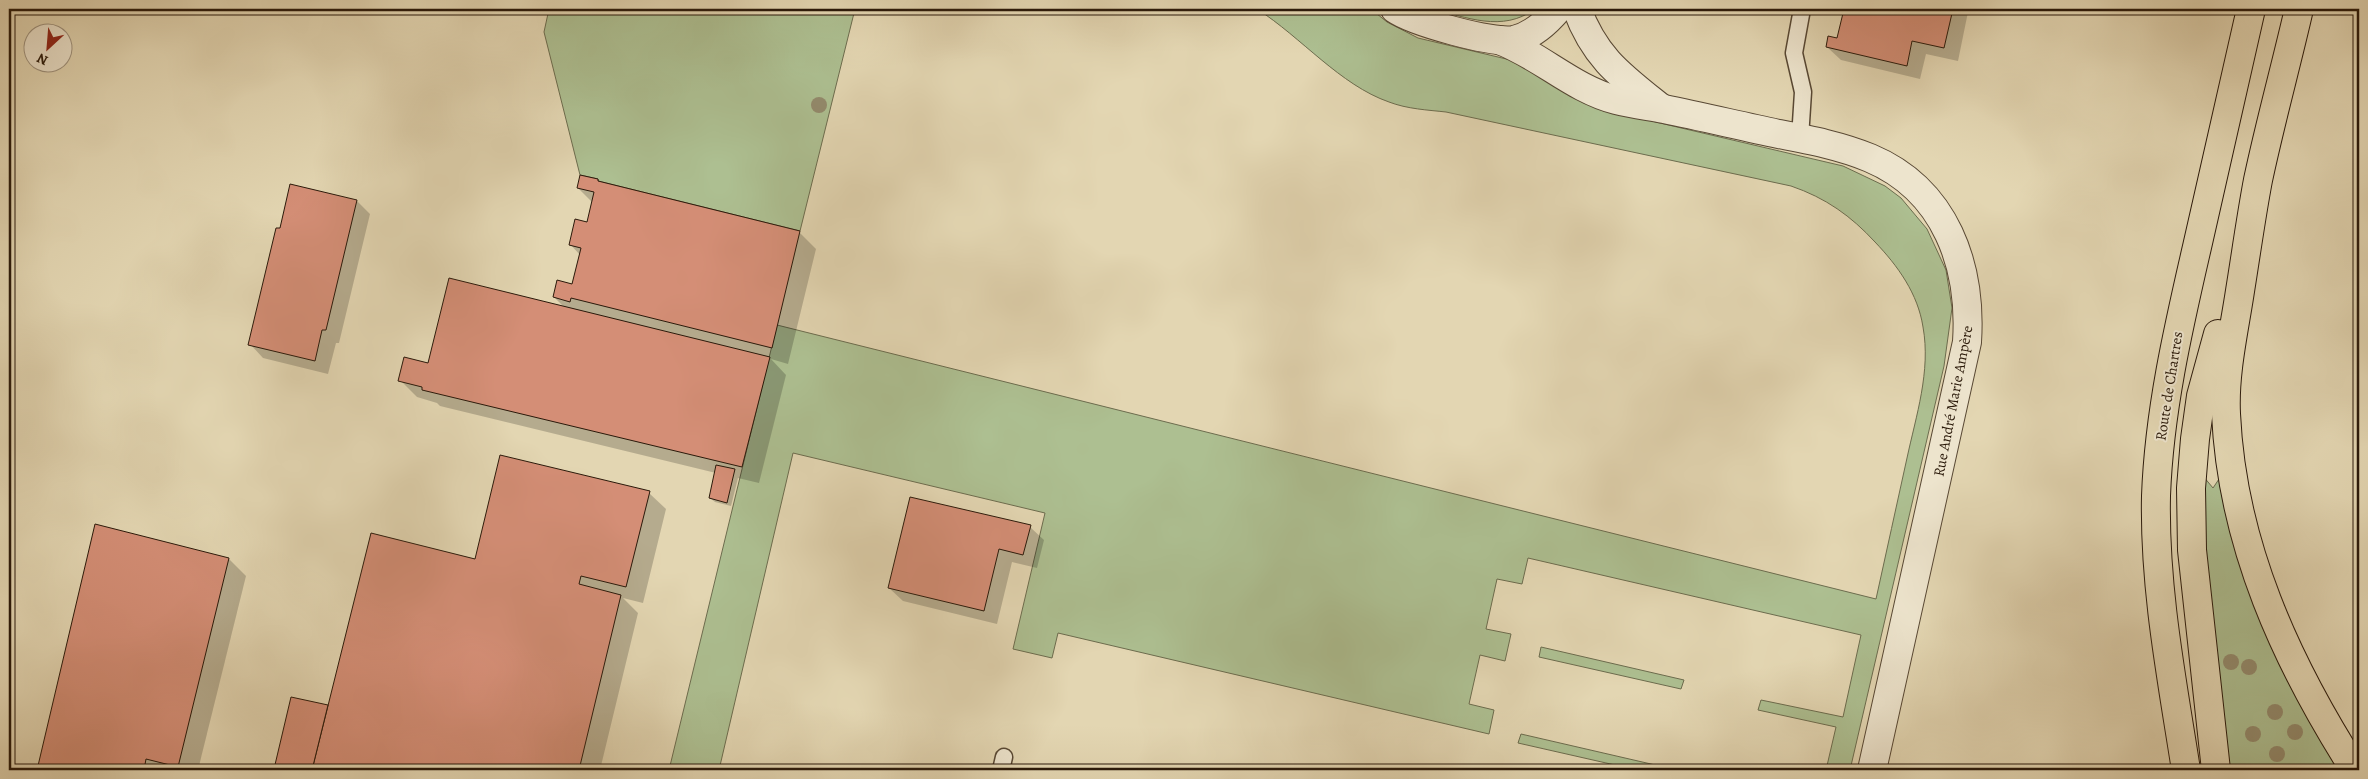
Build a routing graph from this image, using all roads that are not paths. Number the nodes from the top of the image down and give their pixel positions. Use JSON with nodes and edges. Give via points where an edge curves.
{"nodes":[{"id":1,"x":1396,"y":9,"type":"edge"},
{"id":2,"x":1558,"y":9,"type":"edge"},
{"id":3,"x":1577,"y":9,"type":"edge"},
{"id":4,"x":1802,"y":9,"type":"edge"},
{"id":5,"x":2251,"y":9,"type":"edge"},
{"id":6,"x":2299,"y":9,"type":"edge"},
{"id":7,"x":1499,"y":40,"type":"junction"},
{"id":8,"x":1662,"y":109,"type":"junction"},
{"id":9,"x":1800,"y":138,"type":"junction"},
{"id":10,"x":2258,"y":180,"type":"junction"},
{"id":11,"x":1872,"y":770,"type":"edge"},
{"id":12,"x":2186,"y":770,"type":"edge"},
{"id":13,"x":2216,"y":770,"type":"edge"},
{"id":14,"x":2355,"y":770,"type":"edge"}],
"edges":[{"from":1,"to":7,"type":"street","via":[[1422,22]]},
{"from":2,"to":7,"type":"street","via":[[1528,34],[1515,40]]},
{"from":3,"to":8,"type":"street","name":"Rue André Marie Ampère","via":[[1590,40],[1613,69]]},
{"from":4,"to":9,"type":"lane","via":[[1794,54],[1803,92]]},
{"from":5,"to":12,"type":"main road","name":"Route de Chartres","via":[[2178,331],[2159,453],[2157,548],[2163,626]]},
{"from":6,"to":10,"type":"main road"},
{"from":7,"to":8,"type":"street","name":"Rue André Marie Ampère","via":[[1595,92],[1627,103]]},
{"from":8,"to":9,"type":"street","name":"Rue André Marie Ampère"},
{"from":9,"to":11,"type":"street","name":"Rue André Marie Ampère","via":[[1872,159],[1917,190],[1936,210],[1950,232],[1966,286],[1967,342]]},
{"from":10,"to":13,"type":"main road","via":[[2201,396],[2191,488],[2192,550]]},
{"from":10,"to":14,"type":"main road","via":[[2228,369],[2226,411],[2234,491],[2250,553],[2276,626],[2298,672]]}]}
